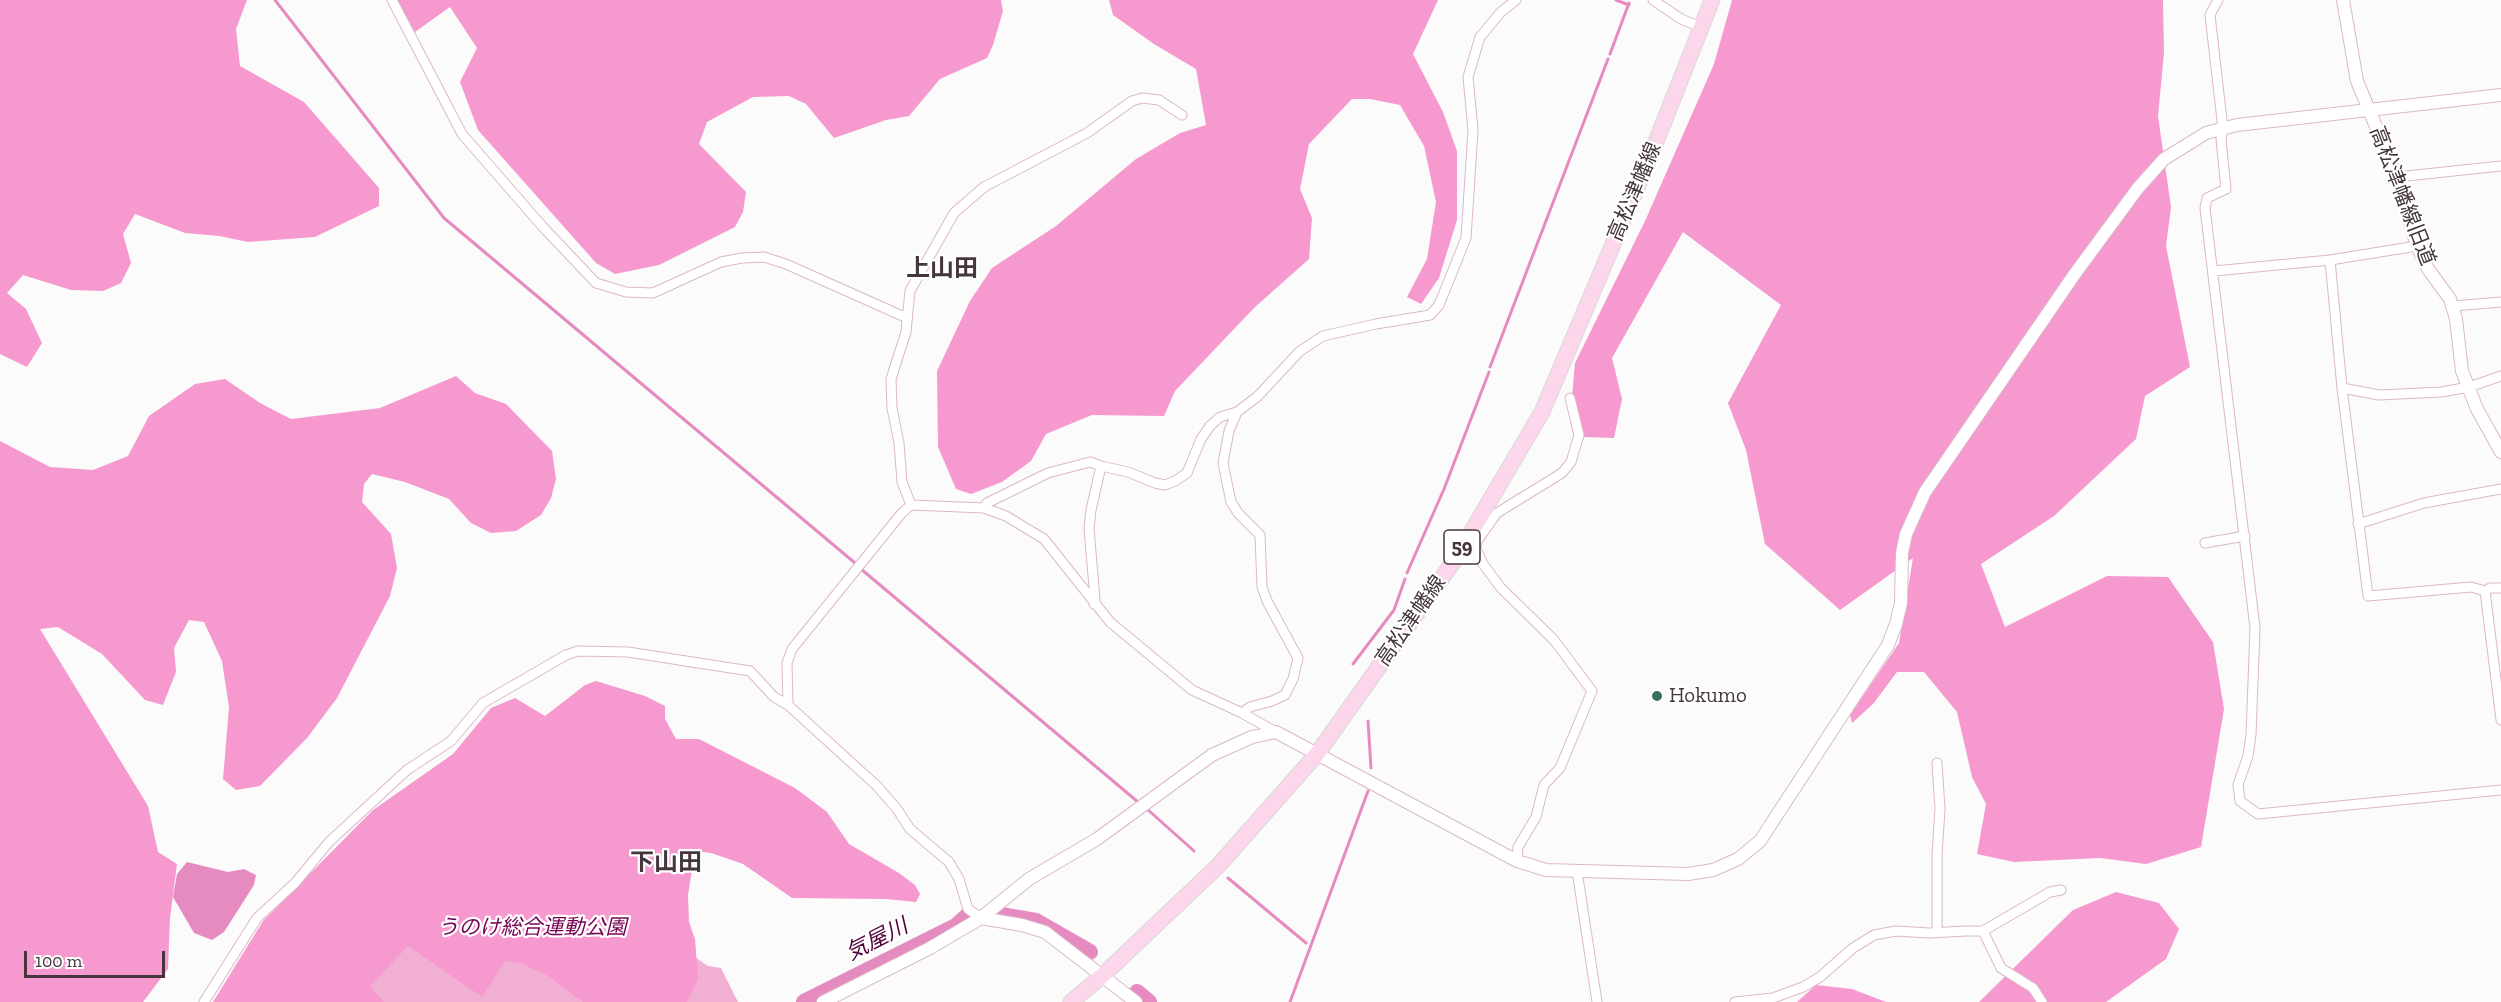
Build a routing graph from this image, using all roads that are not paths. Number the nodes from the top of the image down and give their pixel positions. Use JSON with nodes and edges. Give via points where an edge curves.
{"nodes":[{"id":1,"x":392,"y":0,"type":"edge"},
{"id":2,"x":1516,"y":0,"type":"edge"},
{"id":3,"x":1653,"y":0,"type":"edge"},
{"id":4,"x":1712,"y":0,"type":"edge"},
{"id":5,"x":2218,"y":0,"type":"edge"},
{"id":6,"x":2343,"y":0,"type":"edge"},
{"id":7,"x":1701,"y":27,"type":"junction"},
{"id":8,"x":2501,"y":95,"type":"edge"},
{"id":9,"x":2369,"y":110,"type":"junction"},
{"id":10,"x":1182,"y":115,"type":"dead end"},
{"id":11,"x":2223,"y":129,"type":"junction"},
{"id":12,"x":2501,"y":166,"type":"edge"},
{"id":13,"x":2397,"y":177,"type":"junction"},
{"id":14,"x":2417,"y":246,"type":"junction"},
{"id":15,"x":2330,"y":260,"type":"junction"},
{"id":16,"x":2214,"y":271,"type":"junction"},
{"id":17,"x":2501,"y":302,"type":"edge"},
{"id":18,"x":2453,"y":306,"type":"junction"},
{"id":19,"x":907,"y":318,"type":"junction"},
{"id":20,"x":2501,"y":376,"type":"edge"},
{"id":21,"x":2469,"y":387,"type":"junction"},
{"id":22,"x":2342,"y":388,"type":"junction"},
{"id":23,"x":1570,"y":398,"type":"dead end"},
{"id":24,"x":1237,"y":412,"type":"junction"},
{"id":25,"x":2501,"y":452,"type":"edge"},
{"id":26,"x":1101,"y":466,"type":"junction"},
{"id":27,"x":2501,"y":489,"type":"edge"},
{"id":28,"x":1494,"y":494,"type":"junction"},
{"id":29,"x":1511,"y":504,"type":"junction"},
{"id":30,"x":910,"y":505,"type":"junction"},
{"id":31,"x":984,"y":508,"type":"junction"},
{"id":32,"x":2358,"y":524,"type":"junction"},
{"id":33,"x":2244,"y":536,"type":"junction"},
{"id":34,"x":2205,"y":543,"type":"dead end"},
{"id":35,"x":2501,"y":588,"type":"edge"},
{"id":36,"x":2486,"y":591,"type":"junction"},
{"id":37,"x":1094,"y":603,"type":"junction"},
{"id":38,"x":2498,"y":663,"type":"edge"},
{"id":39,"x":788,"y":705,"type":"junction"},
{"id":40,"x":1242,"y":713,"type":"junction"},
{"id":41,"x":2501,"y":720,"type":"edge"},
{"id":42,"x":1276,"y":732,"type":"junction"},
{"id":43,"x":1317,"y":754,"type":"junction"},
{"id":44,"x":1937,"y":763,"type":"dead end"},
{"id":45,"x":2501,"y":790,"type":"edge"},
{"id":46,"x":1517,"y":861,"type":"junction"},
{"id":47,"x":1577,"y":871,"type":"junction"},
{"id":48,"x":2061,"y":890,"type":"dead end"},
{"id":49,"x":981,"y":918,"type":"junction"},
{"id":50,"x":1937,"y":932,"type":"junction"},
{"id":51,"x":1983,"y":932,"type":"junction"},
{"id":52,"x":1103,"y":975,"type":"junction"},
{"id":53,"x":204,"y":1002,"type":"edge"},
{"id":54,"x":823,"y":1002,"type":"edge"},
{"id":55,"x":1071,"y":1002,"type":"edge"},
{"id":56,"x":1136,"y":1002,"type":"edge"},
{"id":57,"x":1597,"y":1002,"type":"edge"},
{"id":58,"x":1735,"y":1002,"type":"edge"},
{"id":59,"x":2042,"y":1002,"type":"edge"}],
"edges":[{"from":1,"to":19,"type":"street","via":[[462,134],[596,283],[626,292],[653,293],[721,262],[764,257]]},
{"from":2,"to":24,"type":"street","via":[[1480,38],[1468,77],[1473,130],[1466,238],[1439,305],[1430,315],[1323,336],[1300,351],[1257,397]]},
{"from":3,"to":7,"type":"street","via":[[1681,20]]},
{"from":4,"to":7,"type":"main road","name":"高松津幡線","number":"59"},
{"from":5,"to":11,"type":"street","via":[[2210,15]]},
{"from":6,"to":9,"type":"street","name":"高松津幡線旧道","via":[[2357,81]]},
{"from":7,"to":28,"type":"main road","name":"高松津幡線","number":"59","via":[[1542,412]]},
{"from":8,"to":9,"type":"street"},
{"from":9,"to":11,"type":"street"},
{"from":9,"to":13,"type":"street","name":"高松津幡線旧道"},
{"from":10,"to":19,"type":"street","via":[[1159,100],[1132,101],[1087,134],[984,187],[954,213],[930,252],[910,291]]},
{"from":11,"to":16,"type":"street","via":[[2226,189],[2206,198],[2205,208]]},
{"from":11,"to":47,"type":"street","via":[[2206,133],[2164,159],[2138,188],[1925,492],[1906,534],[1900,603],[1888,645],[1760,841],[1738,859],[1696,873]]},
{"from":12,"to":13,"type":"street"},
{"from":13,"to":14,"type":"street","name":"高松津幡線旧道"},
{"from":14,"to":15,"type":"street"},
{"from":14,"to":18,"type":"street","name":"高松津幡線旧道"},
{"from":15,"to":16,"type":"street"},
{"from":15,"to":22,"type":"street"},
{"from":16,"to":33,"type":"street"},
{"from":17,"to":18,"type":"street"},
{"from":18,"to":21,"type":"street","name":"高松津幡線旧道","via":[[2462,371]]},
{"from":19,"to":30,"type":"street","via":[[891,379],[902,482]]},
{"from":20,"to":21,"type":"street"},
{"from":21,"to":22,"type":"street","via":[[2379,395]]},
{"from":21,"to":25,"type":"street","name":"高松津幡線旧道"},
{"from":22,"to":32,"type":"street"},
{"from":23,"to":29,"type":"street","via":[[1579,435],[1571,462],[1562,473]]},
{"from":24,"to":26,"type":"street","via":[[1220,417],[1210,426],[1186,473],[1175,481],[1155,483]]},
{"from":24,"to":40,"type":"street","via":[[1228,431],[1223,463],[1231,502],[1260,535],[1262,587],[1298,658],[1285,694]]},
{"from":26,"to":31,"type":"street","via":[[1090,462],[1048,473]]},
{"from":26,"to":37,"type":"street","via":[[1089,529]]},
{"from":27,"to":32,"type":"street","via":[[2424,503]]},
{"from":28,"to":29,"type":"street"},
{"from":28,"to":43,"type":"main road","name":"高松津幡線","number":"59","via":[[1456,558]]},
{"from":29,"to":46,"type":"street","via":[[1497,513],[1479,536],[1479,556],[1502,588],[1554,640],[1592,691],[1560,768],[1544,784],[1536,817],[1518,847]]},
{"from":30,"to":31,"type":"street"},
{"from":30,"to":39,"type":"street","via":[[792,649],[787,663]]},
{"from":31,"to":37,"type":"street","via":[[1044,539]]},
{"from":32,"to":36,"type":"street","via":[[2368,596],[2471,587]]},
{"from":33,"to":34,"type":"street"},
{"from":33,"to":45,"type":"street","via":[[2255,639],[2251,735],[2238,785],[2240,801],[2258,814]]},
{"from":35,"to":36,"type":"street"},
{"from":36,"to":38,"type":"street"},
{"from":37,"to":40,"type":"street","via":[[1110,622],[1192,690]]},
{"from":38,"to":41,"type":"street"},
{"from":39,"to":49,"type":"street","via":[[877,786],[910,830],[949,862],[968,909]]},
{"from":39,"to":53,"type":"street","via":[[774,697],[750,670],[628,652],[578,651],[566,655],[483,702],[451,741],[407,770],[329,842],[295,883],[257,918]]},
{"from":40,"to":42,"type":"street"},
{"from":42,"to":43,"type":"street"},
{"from":42,"to":49,"type":"street","via":[[1252,736],[1212,755],[1097,838],[1029,879]]},
{"from":43,"to":46,"type":"street"},
{"from":43,"to":52,"type":"main road","name":"高松津幡線","number":"59","via":[[1218,866]]},
{"from":44,"to":50,"type":"street"},
{"from":46,"to":47,"type":"street","via":[[1546,870]]},
{"from":47,"to":57,"type":"street"},
{"from":48,"to":51,"type":"street","via":[[2050,892]]},
{"from":49,"to":52,"type":"street","via":[[1045,932]]},
{"from":49,"to":54,"type":"street"},
{"from":50,"to":51,"type":"street"},
{"from":50,"to":58,"type":"street","via":[[1874,935],[1803,987],[1773,998]]},
{"from":51,"to":59,"type":"street","via":[[2001,968],[2033,988]]},
{"from":52,"to":55,"type":"main road","name":"高松津幡線","number":"59"},
{"from":52,"to":56,"type":"street"}]}
